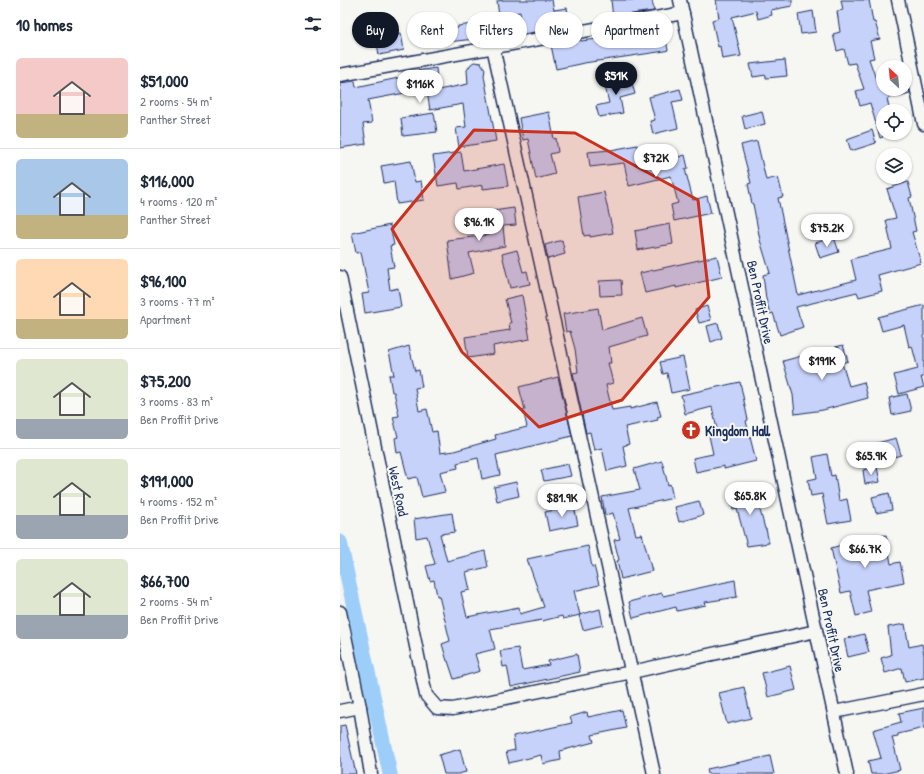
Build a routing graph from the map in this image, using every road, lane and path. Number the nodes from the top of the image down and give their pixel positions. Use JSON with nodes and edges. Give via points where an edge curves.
{"nodes":[{"id":1,"x":680,"y":0,"type":"edge"},
{"id":2,"x":898,"y":0,"type":"edge"},
{"id":3,"x":683,"y":13,"type":"junction"},
{"id":4,"x":527,"y":42,"type":"edge"},
{"id":5,"x":493,"y":48,"type":"joint"},
{"id":6,"x":340,"y":75,"type":"edge"},
{"id":7,"x":924,"y":124,"type":"edge"},
{"id":8,"x":340,"y":277,"type":"edge"},
{"id":9,"x":340,"y":612,"type":"edge"},
{"id":10,"x":816,"y":631,"type":"junction"},
{"id":11,"x":632,"y":672,"type":"junction"},
{"id":12,"x":924,"y":694,"type":"edge"},
{"id":13,"x":360,"y":707,"type":"junction"},
{"id":14,"x":340,"y":711,"type":"edge"},
{"id":15,"x":834,"y":712,"type":"junction"},
{"id":16,"x":371,"y":774,"type":"edge"},
{"id":17,"x":654,"y":774,"type":"edge"},
{"id":18,"x":847,"y":774,"type":"edge"}],
"edges":[{"from":1,"to":3,"type":"street","name":"Ben Proffit Drive"},
{"from":2,"to":7,"type":"street"},
{"from":3,"to":4,"type":"street"},
{"from":3,"to":10,"type":"street","name":"Ben Proffit Drive"},
{"from":5,"to":6,"type":"street"},
{"from":5,"to":11,"type":"street"},
{"from":8,"to":11,"type":"street","name":"West Road","via":[[426,695],[437,708],[453,709]]},
{"from":9,"to":13,"type":"street"},
{"from":10,"to":11,"type":"street"},
{"from":10,"to":15,"type":"street","name":"Ben Proffit Drive"},
{"from":11,"to":17,"type":"street"},
{"from":12,"to":15,"type":"street"},
{"from":13,"to":14,"type":"street"},
{"from":13,"to":16,"type":"street"},
{"from":15,"to":18,"type":"street","name":"Ben Proffit Drive"}]}
